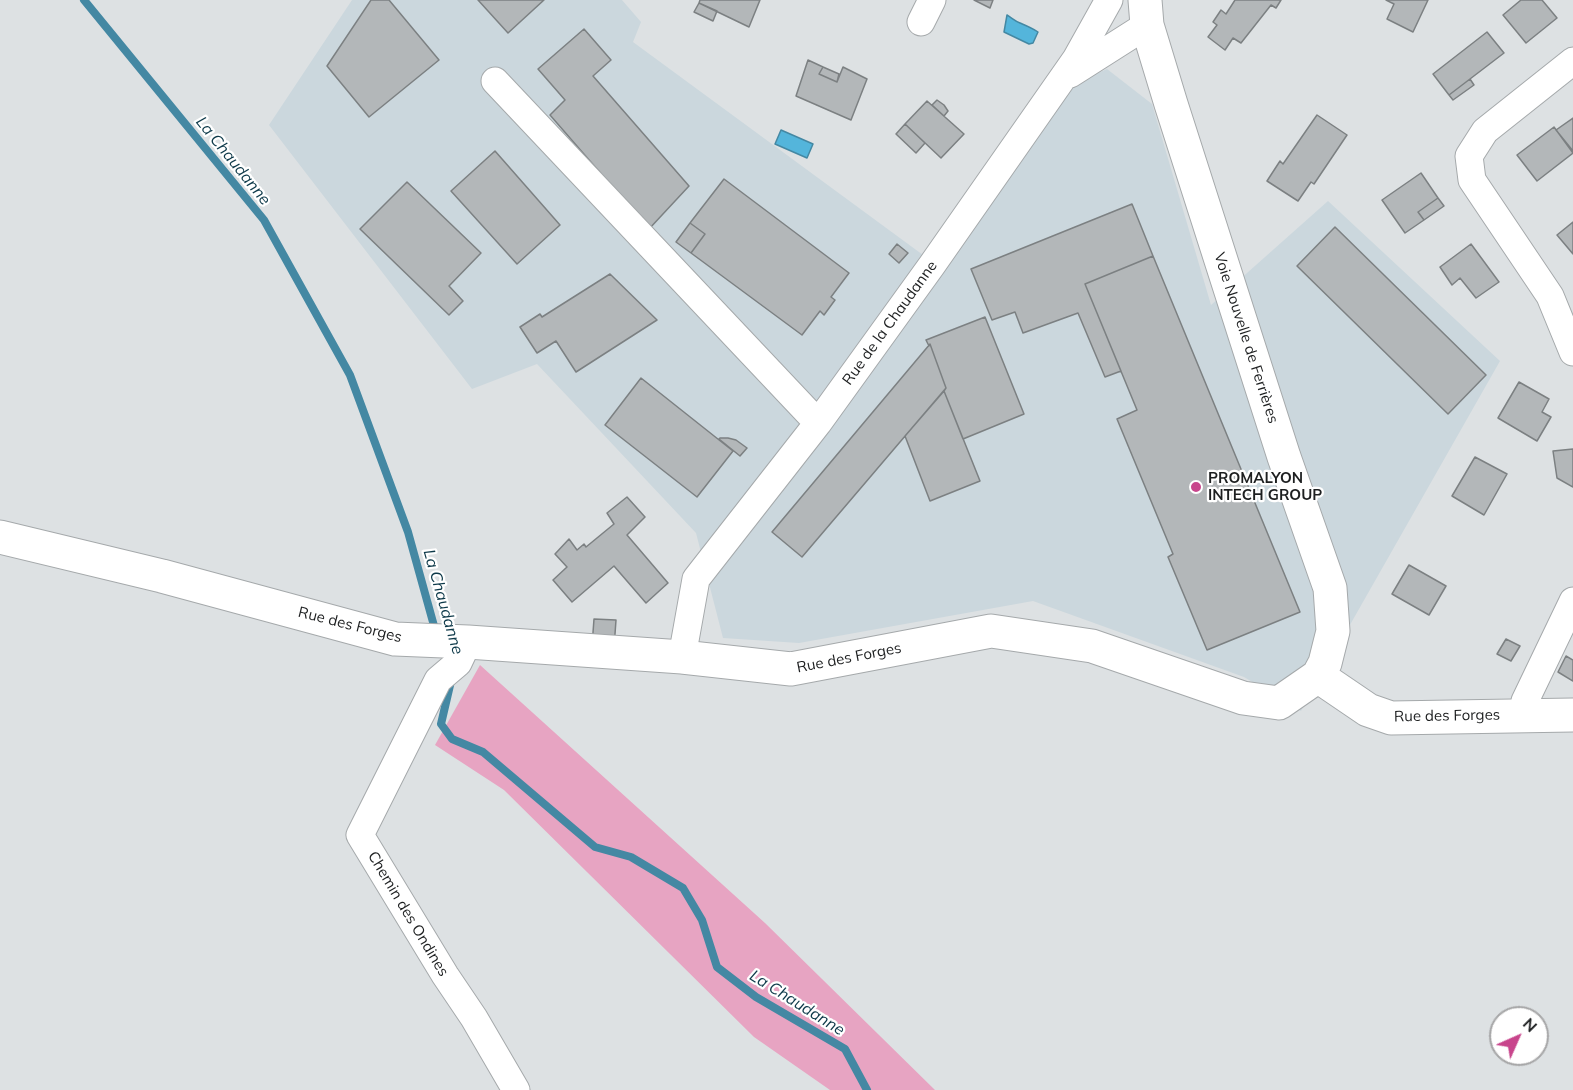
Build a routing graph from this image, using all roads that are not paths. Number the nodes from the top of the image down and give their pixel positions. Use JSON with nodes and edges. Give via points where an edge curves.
{"nodes":[{"id":1,"x":1109,"y":0,"type":"edge"},
{"id":2,"x":1146,"y":13,"type":"edge"},
{"id":3,"x":1573,"y":61,"type":"edge"},
{"id":4,"x":1061,"y":79,"type":"junction"},
{"id":5,"x":495,"y":81,"type":"dead end"},
{"id":6,"x":1573,"y":352,"type":"edge"},
{"id":7,"x":818,"y":423,"type":"junction"},
{"id":8,"x":0,"y":537,"type":"edge"},
{"id":9,"x":1573,"y":601,"type":"edge"},
{"id":10,"x":454,"y":657,"type":"junction"},
{"id":11,"x":682,"y":657,"type":"junction"},
{"id":12,"x":1318,"y":676,"type":"junction"},
{"id":13,"x":1522,"y":715,"type":"junction"},
{"id":14,"x":1573,"y":715,"type":"edge"},
{"id":15,"x":516,"y":1090,"type":"edge"}],
"edges":[{"from":1,"to":4,"type":"street"},
{"from":2,"to":4,"type":"street","name":"Rue de la Chaudanne"},
{"from":2,"to":12,"type":"street","name":"Voie Nouvelle de Ferrières","via":[[1284,457],[1330,588],[1333,631]]},
{"from":3,"to":6,"type":"street","via":[[1485,130],[1469,156],[1472,180],[1550,296]]},
{"from":4,"to":7,"type":"street","name":"Rue de la Chaudanne"},
{"from":5,"to":7,"type":"street"},
{"from":7,"to":11,"type":"street","name":"Rue de la Chaudanne","via":[[696,579]]},
{"from":8,"to":10,"type":"street","name":"Rue des Forges","via":[[162,576]]},
{"from":9,"to":13,"type":"street"},
{"from":10,"to":11,"type":"street","name":"Rue des Forges"},
{"from":10,"to":15,"type":"street","name":"Chemin des Ondines","via":[[360,836]]},
{"from":11,"to":12,"type":"street","name":"Rue des Forges","via":[[791,669],[991,631],[1092,646],[1243,698],[1279,702]]},
{"from":12,"to":13,"type":"street","name":"Rue des Forges","via":[[1368,710],[1391,718]]},
{"from":13,"to":14,"type":"street","name":"Rue des Forges"}]}
